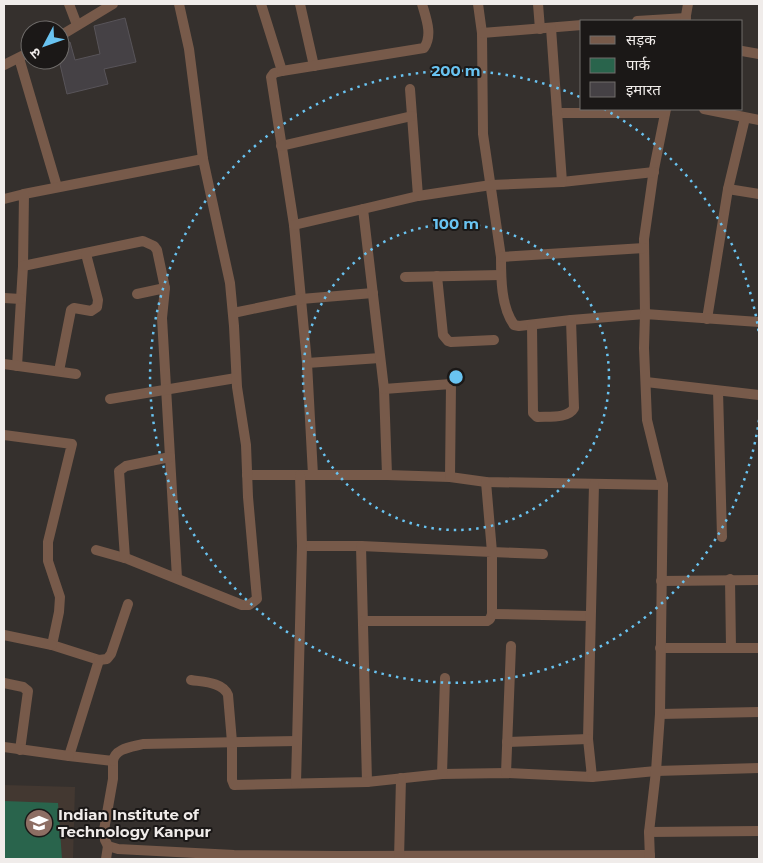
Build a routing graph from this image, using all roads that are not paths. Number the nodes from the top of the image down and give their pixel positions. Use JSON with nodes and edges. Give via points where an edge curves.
{"nodes":[{"id":1,"x":69,"y":4,"type":"edge"},
{"id":2,"x":113,"y":4,"type":"edge"},
{"id":3,"x":179,"y":4,"type":"edge"},
{"id":4,"x":261,"y":4,"type":"edge"},
{"id":5,"x":300,"y":4,"type":"edge"},
{"id":6,"x":422,"y":4,"type":"edge"},
{"id":7,"x":478,"y":4,"type":"edge"},
{"id":8,"x":538,"y":4,"type":"edge"},
{"id":9,"x":688,"y":4,"type":"edge"},
{"id":10,"x":686,"y":19,"type":"edge"},
{"id":11,"x":661,"y":20,"type":"edge"},
{"id":12,"x":77,"y":25,"type":"junction"},
{"id":13,"x":580,"y":25,"type":"edge"},
{"id":14,"x":540,"y":28,"type":"junction"},
{"id":15,"x":551,"y":28,"type":"junction"},
{"id":16,"x":70,"y":30,"type":"edge"},
{"id":17,"x":482,"y":33,"type":"junction"},
{"id":18,"x":743,"y":51,"type":"edge"},
{"id":19,"x":759,"y":54,"type":"edge"},
{"id":20,"x":19,"y":58,"type":"joint"},
{"id":21,"x":4,"y":65,"type":"edge"},
{"id":22,"x":314,"y":66,"type":"junction"},
{"id":23,"x":282,"y":71,"type":"junction"},
{"id":24,"x":410,"y":89,"type":"dead end"},
{"id":25,"x":708,"y":110,"type":"edge"},
{"id":26,"x":666,"y":111,"type":"edge"},
{"id":27,"x":557,"y":113,"type":"junction"},
{"id":28,"x":412,"y":116,"type":"junction"},
{"id":29,"x":744,"y":118,"type":"junction"},
{"id":30,"x":759,"y":120,"type":"edge"},
{"id":31,"x":281,"y":146,"type":"junction"},
{"id":32,"x":203,"y":159,"type":"junction"},
{"id":33,"x":654,"y":172,"type":"junction"},
{"id":34,"x":562,"y":182,"type":"junction"},
{"id":35,"x":491,"y":185,"type":"junction"},
{"id":36,"x":57,"y":187,"type":"junction"},
{"id":37,"x":728,"y":189,"type":"junction"},
{"id":38,"x":24,"y":194,"type":"junction"},
{"id":39,"x":759,"y":194,"type":"edge"},
{"id":40,"x":418,"y":196,"type":"junction"},
{"id":41,"x":4,"y":199,"type":"edge"},
{"id":42,"x":363,"y":209,"type":"junction"},
{"id":43,"x":294,"y":225,"type":"junction"},
{"id":44,"x":644,"y":248,"type":"junction"},
{"id":45,"x":86,"y":254,"type":"junction"},
{"id":46,"x":501,"y":257,"type":"junction"},
{"id":47,"x":23,"y":266,"type":"junction"},
{"id":48,"x":501,"y":275,"type":"junction"},
{"id":49,"x":437,"y":276,"type":"junction"},
{"id":50,"x":405,"y":277,"type":"dead end"},
{"id":51,"x":164,"y":288,"type":"junction"},
{"id":52,"x":373,"y":293,"type":"junction"},
{"id":53,"x":137,"y":294,"type":"dead end"},
{"id":54,"x":4,"y":298,"type":"edge"},
{"id":55,"x":21,"y":299,"type":"junction"},
{"id":56,"x":301,"y":299,"type":"junction"},
{"id":57,"x":233,"y":313,"type":"junction"},
{"id":58,"x":645,"y":314,"type":"junction"},
{"id":59,"x":707,"y":318,"type":"junction"},
{"id":60,"x":571,"y":320,"type":"junction"},
{"id":61,"x":759,"y":322,"type":"edge"},
{"id":62,"x":532,"y":325,"type":"junction"},
{"id":63,"x":494,"y":340,"type":"dead end"},
{"id":64,"x":380,"y":358,"type":"junction"},
{"id":65,"x":308,"y":363,"type":"junction"},
{"id":66,"x":4,"y":364,"type":"edge"},
{"id":67,"x":17,"y":366,"type":"junction"},
{"id":68,"x":59,"y":372,"type":"junction"},
{"id":69,"x":76,"y":374,"type":"dead end"},
{"id":70,"x":236,"y":378,"type":"junction"},
{"id":71,"x":646,"y":382,"type":"junction"},
{"id":72,"x":166,"y":388,"type":"junction"},
{"id":73,"x":384,"y":389,"type":"junction"},
{"id":74,"x":718,"y":391,"type":"junction"},
{"id":75,"x":759,"y":395,"type":"edge"},
{"id":76,"x":110,"y":399,"type":"dead end"},
{"id":77,"x":4,"y":435,"type":"edge"},
{"id":78,"x":170,"y":457,"type":"junction"},
{"id":79,"x":247,"y":475,"type":"junction"},
{"id":80,"x":300,"y":475,"type":"junction"},
{"id":81,"x":313,"y":475,"type":"junction"},
{"id":82,"x":387,"y":475,"type":"junction"},
{"id":83,"x":450,"y":477,"type":"junction"},
{"id":84,"x":486,"y":482,"type":"junction"},
{"id":85,"x":594,"y":484,"type":"junction"},
{"id":86,"x":663,"y":485,"type":"junction"},
{"id":87,"x":722,"y":537,"type":"dead end"},
{"id":88,"x":302,"y":546,"type":"junction"},
{"id":89,"x":361,"y":546,"type":"junction"},
{"id":90,"x":96,"y":550,"type":"dead end"},
{"id":91,"x":492,"y":552,"type":"junction"},
{"id":92,"x":543,"y":554,"type":"dead end"},
{"id":93,"x":125,"y":558,"type":"junction"},
{"id":94,"x":177,"y":578,"type":"junction"},
{"id":95,"x":730,"y":579,"type":"junction"},
{"id":96,"x":759,"y":580,"type":"edge"},
{"id":97,"x":661,"y":581,"type":"junction"},
{"id":98,"x":128,"y":604,"type":"dead end"},
{"id":99,"x":492,"y":614,"type":"junction"},
{"id":100,"x":590,"y":616,"type":"junction"},
{"id":101,"x":362,"y":621,"type":"junction"},
{"id":102,"x":4,"y":635,"type":"edge"},
{"id":103,"x":52,"y":645,"type":"junction"},
{"id":104,"x":511,"y":646,"type":"dead end"},
{"id":105,"x":660,"y":648,"type":"junction"},
{"id":106,"x":731,"y":648,"type":"junction"},
{"id":107,"x":759,"y":648,"type":"edge"},
{"id":108,"x":99,"y":660,"type":"junction"},
{"id":109,"x":445,"y":678,"type":"dead end"},
{"id":110,"x":191,"y":680,"type":"dead end"},
{"id":111,"x":4,"y":683,"type":"edge"},
{"id":112,"x":759,"y":712,"type":"edge"},
{"id":113,"x":660,"y":714,"type":"junction"},
{"id":114,"x":588,"y":739,"type":"junction"},
{"id":115,"x":297,"y":741,"type":"junction"},
{"id":116,"x":232,"y":742,"type":"junction"},
{"id":117,"x":507,"y":742,"type":"junction"},
{"id":118,"x":4,"y":747,"type":"edge"},
{"id":119,"x":20,"y":750,"type":"junction"},
{"id":120,"x":69,"y":756,"type":"junction"},
{"id":121,"x":113,"y":762,"type":"junction"},
{"id":122,"x":759,"y":768,"type":"edge"},
{"id":123,"x":656,"y":771,"type":"junction"},
{"id":124,"x":506,"y":773,"type":"junction"},
{"id":125,"x":442,"y":774,"type":"junction"},
{"id":126,"x":592,"y":777,"type":"junction"},
{"id":127,"x":401,"y":778,"type":"junction"},
{"id":128,"x":367,"y":782,"type":"junction"},
{"id":129,"x":296,"y":783,"type":"junction"},
{"id":130,"x":759,"y":831,"type":"edge"},
{"id":131,"x":649,"y":832,"type":"junction"},
{"id":132,"x":108,"y":846,"type":"junction"},
{"id":133,"x":233,"y":857,"type":"edge"},
{"id":134,"x":400,"y":857,"type":"edge"},
{"id":135,"x":492,"y":857,"type":"edge"},
{"id":136,"x":650,"y":857,"type":"edge"},
{"id":137,"x":339,"y":858,"type":"edge"},
{"id":138,"x":106,"y":859,"type":"edge"}],
"edges":[{"from":1,"to":12,"type":"street"},
{"from":2,"to":12,"type":"street"},
{"from":3,"to":32,"type":"street","via":[[189,49]]},
{"from":4,"to":23,"type":"street"},
{"from":5,"to":22,"type":"street"},
{"from":6,"to":22,"type":"street","via":[[429,32],[424,48]]},
{"from":7,"to":17,"type":"street"},
{"from":8,"to":14,"type":"street"},
{"from":9,"to":10,"type":"street"},
{"from":10,"to":11,"type":"street"},
{"from":12,"to":16,"type":"street"},
{"from":13,"to":15,"type":"street"},
{"from":14,"to":15,"type":"street"},
{"from":14,"to":17,"type":"street"},
{"from":15,"to":27,"type":"street"},
{"from":17,"to":35,"type":"street","via":[[483,134]]},
{"from":18,"to":19,"type":"street"},
{"from":20,"to":21,"type":"street"},
{"from":20,"to":36,"type":"street"},
{"from":22,"to":23,"type":"street"},
{"from":23,"to":31,"type":"street","via":[[271,77]]},
{"from":24,"to":28,"type":"street"},
{"from":25,"to":29,"type":"street"},
{"from":26,"to":27,"type":"street"},
{"from":26,"to":33,"type":"street"},
{"from":27,"to":34,"type":"street"},
{"from":28,"to":31,"type":"street"},
{"from":28,"to":40,"type":"street"},
{"from":29,"to":30,"type":"street"},
{"from":29,"to":37,"type":"street"},
{"from":31,"to":43,"type":"street"},
{"from":32,"to":36,"type":"street"},
{"from":32,"to":57,"type":"street","via":[[230,283]]},
{"from":33,"to":34,"type":"street"},
{"from":33,"to":44,"type":"street"},
{"from":34,"to":35,"type":"street"},
{"from":35,"to":40,"type":"street"},
{"from":35,"to":46,"type":"street"},
{"from":36,"to":38,"type":"street"},
{"from":37,"to":39,"type":"street"},
{"from":37,"to":59,"type":"street"},
{"from":38,"to":41,"type":"street"},
{"from":38,"to":47,"type":"street"},
{"from":40,"to":42,"type":"street"},
{"from":42,"to":43,"type":"street"},
{"from":42,"to":52,"type":"street"},
{"from":43,"to":56,"type":"street"},
{"from":44,"to":46,"type":"street"},
{"from":44,"to":58,"type":"street"},
{"from":45,"to":47,"type":"street"},
{"from":45,"to":51,"type":"street","via":[[134,242],[148,243],[160,256]]},
{"from":45,"to":68,"type":"street","via":[[97,307],[91,311],[70,310]]},
{"from":46,"to":48,"type":"street"},
{"from":47,"to":55,"type":"street"},
{"from":48,"to":49,"type":"street"},
{"from":48,"to":62,"type":"street","via":[[510,319],[514,325]]},
{"from":49,"to":50,"type":"street"},
{"from":49,"to":63,"type":"street","via":[[445,339],[452,342]]},
{"from":51,"to":53,"type":"street"},
{"from":51,"to":72,"type":"street","via":[[162,318]]},
{"from":52,"to":56,"type":"street"},
{"from":52,"to":64,"type":"street"},
{"from":54,"to":55,"type":"street"},
{"from":55,"to":67,"type":"street"},
{"from":56,"to":57,"type":"street"},
{"from":56,"to":65,"type":"street"},
{"from":57,"to":70,"type":"street"},
{"from":58,"to":59,"type":"street"},
{"from":58,"to":60,"type":"street"},
{"from":58,"to":71,"type":"street"},
{"from":59,"to":61,"type":"street"},
{"from":60,"to":62,"type":"street"},
{"from":60,"to":62,"type":"street","via":[[574,408],[566,415],[537,417],[533,413]]},
{"from":64,"to":65,"type":"street"},
{"from":64,"to":73,"type":"street"},
{"from":65,"to":81,"type":"street"},
{"from":66,"to":67,"type":"street"},
{"from":67,"to":68,"type":"street"},
{"from":68,"to":69,"type":"street"},
{"from":70,"to":72,"type":"street"},
{"from":70,"to":79,"type":"street"},
{"from":71,"to":74,"type":"street"},
{"from":71,"to":86,"type":"street","via":[[647,420]]},
{"from":72,"to":76,"type":"street"},
{"from":72,"to":78,"type":"street"},
{"from":73,"to":82,"type":"street"},
{"from":73,"to":83,"type":"street","via":[[451,384]]},
{"from":74,"to":75,"type":"street"},
{"from":74,"to":87,"type":"street"},
{"from":77,"to":103,"type":"street","via":[[72,444],[48,542],[48,560],[60,597]]},
{"from":78,"to":93,"type":"street","via":[[126,466],[119,471]]},
{"from":78,"to":94,"type":"street"},
{"from":79,"to":80,"type":"street"},
{"from":79,"to":94,"type":"street","via":[[257,599],[249,605],[242,605]]},
{"from":80,"to":81,"type":"street"},
{"from":80,"to":88,"type":"street"},
{"from":81,"to":82,"type":"street"},
{"from":82,"to":83,"type":"street"},
{"from":83,"to":84,"type":"street"},
{"from":84,"to":85,"type":"street"},
{"from":84,"to":91,"type":"street"},
{"from":85,"to":86,"type":"street"},
{"from":85,"to":100,"type":"street"},
{"from":86,"to":97,"type":"street"},
{"from":88,"to":89,"type":"street"},
{"from":88,"to":115,"type":"street"},
{"from":89,"to":91,"type":"street"},
{"from":89,"to":101,"type":"street"},
{"from":90,"to":93,"type":"street"},
{"from":91,"to":92,"type":"street"},
{"from":91,"to":99,"type":"street"},
{"from":93,"to":94,"type":"street"},
{"from":95,"to":96,"type":"street"},
{"from":95,"to":97,"type":"street"},
{"from":95,"to":106,"type":"street"},
{"from":97,"to":105,"type":"street"},
{"from":98,"to":108,"type":"street","via":[[111,654],[108,659]]},
{"from":99,"to":100,"type":"street"},
{"from":99,"to":101,"type":"street","via":[[490,619],[482,622]]},
{"from":100,"to":114,"type":"street"},
{"from":101,"to":128,"type":"street"},
{"from":102,"to":103,"type":"street"},
{"from":103,"to":108,"type":"street"},
{"from":104,"to":117,"type":"street"},
{"from":105,"to":106,"type":"street"},
{"from":105,"to":113,"type":"street"},
{"from":106,"to":107,"type":"street"},
{"from":108,"to":120,"type":"street"},
{"from":109,"to":125,"type":"street"},
{"from":110,"to":116,"type":"street","via":[[226,690]]},
{"from":111,"to":119,"type":"street","via":[[28,691]]},
{"from":112,"to":113,"type":"street"},
{"from":113,"to":123,"type":"street"},
{"from":114,"to":117,"type":"street"},
{"from":114,"to":126,"type":"street"},
{"from":115,"to":116,"type":"street"},
{"from":115,"to":129,"type":"street"},
{"from":116,"to":121,"type":"street","via":[[143,744],[119,752]]},
{"from":116,"to":129,"type":"street","via":[[234,785]]},
{"from":117,"to":124,"type":"street"},
{"from":118,"to":119,"type":"street"},
{"from":119,"to":120,"type":"street"},
{"from":120,"to":121,"type":"street"},
{"from":121,"to":132,"type":"street","via":[[104,830]]},
{"from":122,"to":123,"type":"street"},
{"from":123,"to":126,"type":"street"},
{"from":123,"to":131,"type":"street"},
{"from":124,"to":125,"type":"street"},
{"from":124,"to":126,"type":"street"},
{"from":125,"to":127,"type":"street"},
{"from":127,"to":128,"type":"street"},
{"from":127,"to":134,"type":"street"},
{"from":128,"to":129,"type":"street"},
{"from":130,"to":131,"type":"street"},
{"from":131,"to":136,"type":"street"},
{"from":132,"to":133,"type":"street"},
{"from":132,"to":138,"type":"street"},
{"from":133,"to":137,"type":"street"},
{"from":134,"to":135,"type":"street"},
{"from":134,"to":137,"type":"street"},
{"from":135,"to":136,"type":"street"}]}
